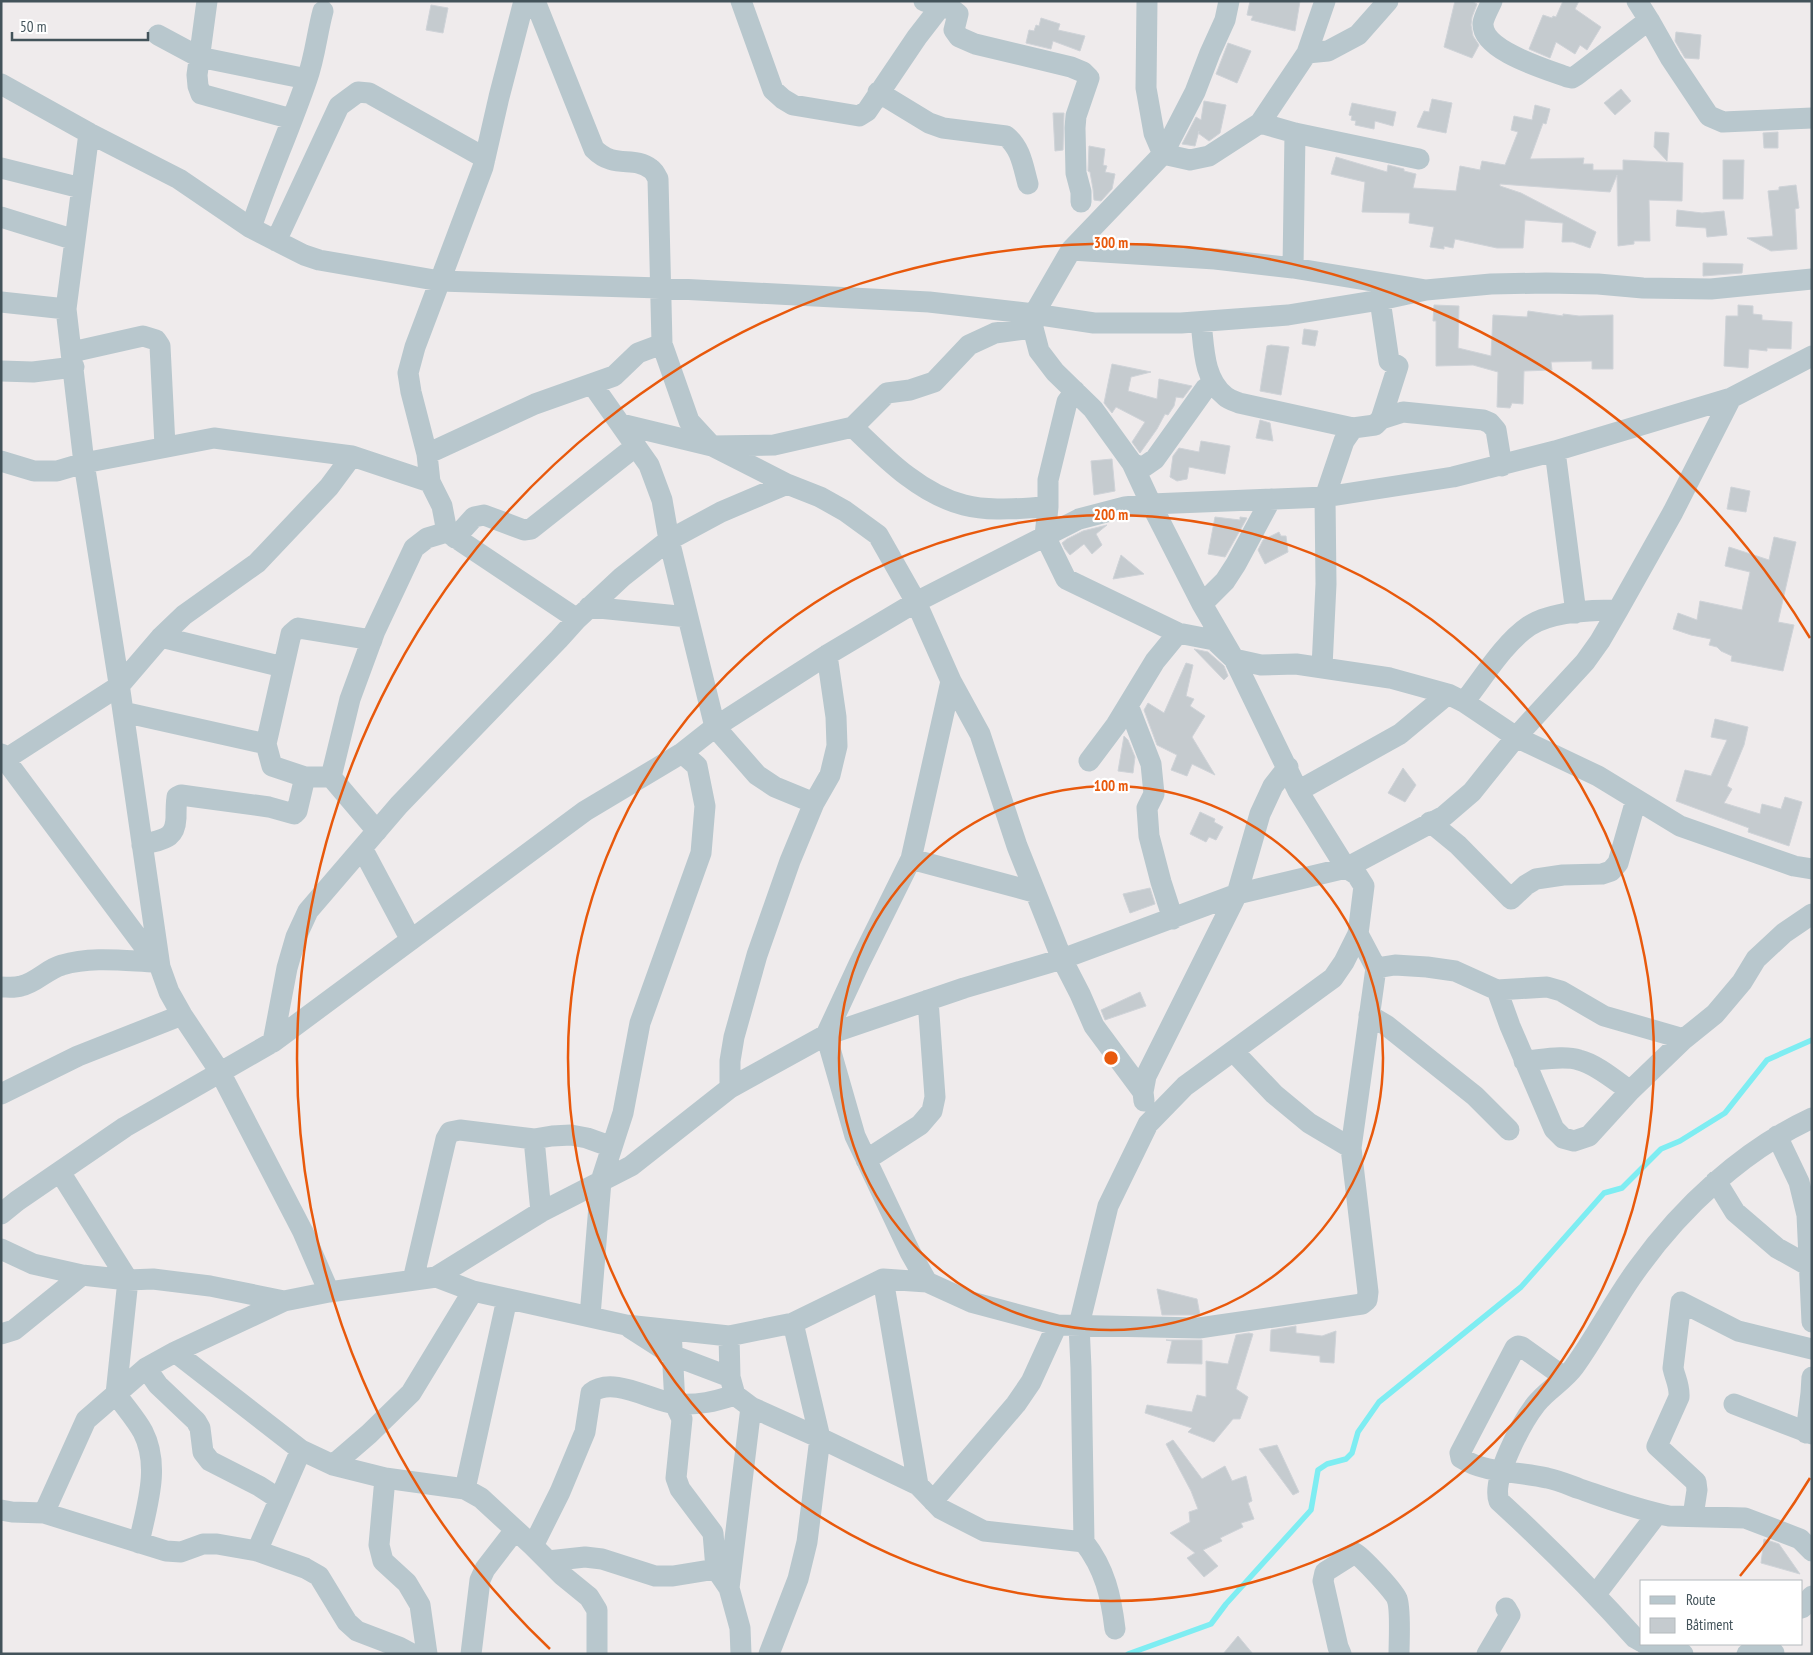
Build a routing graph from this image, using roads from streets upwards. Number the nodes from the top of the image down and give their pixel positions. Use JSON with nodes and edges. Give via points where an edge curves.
{"nodes":[{"id":1,"x":207,"y":1,"type":"edge"},
{"id":2,"x":524,"y":1,"type":"edge"},
{"id":3,"x":535,"y":1,"type":"edge"},
{"id":4,"x":741,"y":1,"type":"edge"},
{"id":5,"x":1148,"y":1,"type":"edge"},
{"id":6,"x":1229,"y":1,"type":"edge"},
{"id":7,"x":1325,"y":1,"type":"edge"},
{"id":8,"x":1388,"y":1,"type":"edge"},
{"id":9,"x":1492,"y":1,"type":"edge"},
{"id":10,"x":1637,"y":1,"type":"edge"},
{"id":11,"x":938,"y":3,"type":"edge"},
{"id":12,"x":323,"y":11,"type":"dead end"},
{"id":13,"x":1650,"y":20,"type":"junction"},
{"id":14,"x":158,"y":35,"type":"dead end"},
{"id":15,"x":1307,"y":53,"type":"junction"},
{"id":16,"x":199,"y":56,"type":"junction"},
{"id":17,"x":307,"y":79,"type":"junction"},
{"id":18,"x":1,"y":84,"type":"edge"},
{"id":19,"x":878,"y":92,"type":"junction"},
{"id":20,"x":1812,"y":118,"type":"edge"},
{"id":21,"x":292,"y":119,"type":"junction"},
{"id":22,"x":1260,"y":123,"type":"junction"},
{"id":23,"x":89,"y":133,"type":"junction"},
{"id":24,"x":1296,"y":133,"type":"junction"},
{"id":25,"x":1163,"y":154,"type":"junction"},
{"id":26,"x":485,"y":158,"type":"junction"},
{"id":27,"x":1420,"y":158,"type":"dead end"},
{"id":28,"x":1,"y":168,"type":"edge"},
{"id":29,"x":1028,"y":184,"type":"dead end"},
{"id":30,"x":81,"y":188,"type":"junction"},
{"id":31,"x":1081,"y":202,"type":"dead end"},
{"id":32,"x":1,"y":216,"type":"edge"},
{"id":33,"x":251,"y":228,"type":"junction"},
{"id":34,"x":75,"y":240,"type":"junction"},
{"id":35,"x":276,"y":242,"type":"junction"},
{"id":36,"x":1071,"y":250,"type":"junction"},
{"id":37,"x":1293,"y":268,"type":"junction"},
{"id":38,"x":1812,"y":279,"type":"edge"},
{"id":39,"x":440,"y":281,"type":"junction"},
{"id":40,"x":660,"y":288,"type":"junction"},
{"id":41,"x":1426,"y":290,"type":"junction"},
{"id":42,"x":1380,"y":300,"type":"junction"},
{"id":43,"x":1,"y":302,"type":"edge"},
{"id":44,"x":66,"y":309,"type":"junction"},
{"id":45,"x":1033,"y":321,"type":"junction"},
{"id":46,"x":1201,"y":322,"type":"junction"},
{"id":47,"x":662,"y":344,"type":"junction"},
{"id":48,"x":1812,"y":356,"type":"edge"},
{"id":49,"x":73,"y":359,"type":"junction"},
{"id":50,"x":1,"y":371,"type":"edge"},
{"id":51,"x":1213,"y":383,"type":"junction"},
{"id":52,"x":592,"y":384,"type":"junction"},
{"id":53,"x":1075,"y":391,"type":"junction"},
{"id":54,"x":1731,"y":398,"type":"junction"},
{"id":55,"x":1381,"y":419,"type":"junction"},
{"id":56,"x":621,"y":424,"type":"junction"},
{"id":57,"x":853,"y":427,"type":"junction"},
{"id":58,"x":1353,"y":428,"type":"junction"},
{"id":59,"x":165,"y":446,"type":"junction"},
{"id":60,"x":636,"y":446,"type":"junction"},
{"id":61,"x":712,"y":446,"type":"junction"},
{"id":62,"x":1555,"y":451,"type":"junction"},
{"id":63,"x":427,"y":454,"type":"junction"},
{"id":64,"x":352,"y":456,"type":"junction"},
{"id":65,"x":1,"y":461,"type":"edge"},
{"id":66,"x":84,"y":463,"type":"junction"},
{"id":67,"x":1132,"y":463,"type":"junction"},
{"id":68,"x":1502,"y":466,"type":"junction"},
{"id":69,"x":430,"y":482,"type":"junction"},
{"id":70,"x":787,"y":484,"type":"junction"},
{"id":71,"x":1325,"y":497,"type":"junction"},
{"id":72,"x":1271,"y":499,"type":"junction"},
{"id":73,"x":1151,"y":504,"type":"junction"},
{"id":74,"x":1048,"y":508,"type":"junction"},
{"id":75,"x":451,"y":535,"type":"junction"},
{"id":76,"x":1045,"y":536,"type":"junction"},
{"id":77,"x":669,"y":540,"type":"junction"},
{"id":78,"x":916,"y":602,"type":"junction"},
{"id":79,"x":1202,"y":604,"type":"junction"},
{"id":80,"x":1618,"y":610,"type":"junction"},
{"id":81,"x":1576,"y":612,"type":"junction"},
{"id":82,"x":583,"y":613,"type":"junction"},
{"id":83,"x":688,"y":617,"type":"junction"},
{"id":84,"x":1178,"y":633,"type":"junction"},
{"id":85,"x":161,"y":637,"type":"junction"},
{"id":86,"x":372,"y":640,"type":"junction"},
{"id":87,"x":827,"y":655,"type":"junction"},
{"id":88,"x":1234,"y":659,"type":"junction"},
{"id":89,"x":283,"y":667,"type":"junction"},
{"id":90,"x":1322,"y":667,"type":"junction"},
{"id":91,"x":951,"y":681,"type":"junction"},
{"id":92,"x":120,"y":686,"type":"junction"},
{"id":93,"x":1456,"y":698,"type":"junction"},
{"id":94,"x":1128,"y":705,"type":"junction"},
{"id":95,"x":123,"y":712,"type":"junction"},
{"id":96,"x":715,"y":727,"type":"junction"},
{"id":97,"x":1516,"y":737,"type":"junction"},
{"id":98,"x":266,"y":744,"type":"junction"},
{"id":99,"x":682,"y":753,"type":"junction"},
{"id":100,"x":2,"y":758,"type":"edge"},
{"id":101,"x":1089,"y":760,"type":"dead end"},
{"id":102,"x":1288,"y":767,"type":"junction"},
{"id":103,"x":305,"y":777,"type":"junction"},
{"id":104,"x":330,"y":777,"type":"junction"},
{"id":105,"x":1298,"y":791,"type":"junction"},
{"id":106,"x":1636,"y":800,"type":"junction"},
{"id":107,"x":814,"y":803,"type":"junction"},
{"id":108,"x":1430,"y":822,"type":"junction"},
{"id":109,"x":377,"y":831,"type":"junction"},
{"id":110,"x":142,"y":845,"type":"junction"},
{"id":111,"x":362,"y":848,"type":"junction"},
{"id":112,"x":911,"y":859,"type":"junction"},
{"id":113,"x":1346,"y":868,"type":"junction"},
{"id":114,"x":1812,"y":869,"type":"edge"},
{"id":115,"x":1034,"y":892,"type":"junction"},
{"id":116,"x":1237,"y":894,"type":"junction"},
{"id":117,"x":1812,"y":914,"type":"edge"},
{"id":118,"x":1173,"y":919,"type":"junction"},
{"id":119,"x":1358,"y":934,"type":"junction"},
{"id":120,"x":410,"y":940,"type":"junction"},
{"id":121,"x":1062,"y":960,"type":"junction"},
{"id":122,"x":158,"y":964,"type":"junction"},
{"id":123,"x":1376,"y":968,"type":"junction"},
{"id":124,"x":1,"y":987,"type":"edge"},
{"id":125,"x":1497,"y":990,"type":"junction"},
{"id":126,"x":928,"y":1000,"type":"junction"},
{"id":127,"x":182,"y":1015,"type":"junction"},
{"id":128,"x":1369,"y":1015,"type":"junction"},
{"id":129,"x":826,"y":1035,"type":"junction"},
{"id":130,"x":1684,"y":1039,"type":"junction"},
{"id":131,"x":273,"y":1042,"type":"junction"},
{"id":132,"x":1234,"y":1052,"type":"junction"},
{"id":133,"x":1524,"y":1061,"type":"junction"},
{"id":134,"x":220,"y":1072,"type":"junction"},
{"id":135,"x":730,"y":1088,"type":"junction"},
{"id":136,"x":1630,"y":1091,"type":"junction"},
{"id":137,"x":1143,"y":1092,"type":"junction"},
{"id":138,"x":1,"y":1094,"type":"edge"},
{"id":139,"x":1812,"y":1118,"type":"edge"},
{"id":140,"x":1148,"y":1124,"type":"junction"},
{"id":141,"x":1509,"y":1130,"type":"dead end"},
{"id":142,"x":1776,"y":1136,"type":"junction"},
{"id":143,"x":534,"y":1140,"type":"junction"},
{"id":144,"x":612,"y":1147,"type":"junction"},
{"id":145,"x":1351,"y":1148,"type":"junction"},
{"id":146,"x":866,"y":1160,"type":"junction"},
{"id":147,"x":60,"y":1172,"type":"junction"},
{"id":148,"x":601,"y":1181,"type":"junction"},
{"id":149,"x":1716,"y":1181,"type":"junction"},
{"id":150,"x":541,"y":1212,"type":"junction"},
{"id":151,"x":1,"y":1214,"type":"edge"},
{"id":152,"x":1,"y":1250,"type":"edge"},
{"id":153,"x":1811,"y":1266,"type":"edge"},
{"id":154,"x":82,"y":1275,"type":"junction"},
{"id":155,"x":436,"y":1277,"type":"junction"},
{"id":156,"x":883,"y":1279,"type":"junction"},
{"id":157,"x":128,"y":1280,"type":"junction"},
{"id":158,"x":413,"y":1280,"type":"junction"},
{"id":159,"x":927,"y":1282,"type":"junction"},
{"id":160,"x":473,"y":1291,"type":"junction"},
{"id":161,"x":329,"y":1292,"type":"junction"},
{"id":162,"x":507,"y":1299,"type":"junction"},
{"id":163,"x":284,"y":1301,"type":"junction"},
{"id":164,"x":590,"y":1316,"type":"junction"},
{"id":165,"x":1812,"y":1322,"type":"edge"},
{"id":166,"x":793,"y":1323,"type":"junction"},
{"id":167,"x":626,"y":1325,"type":"junction"},
{"id":168,"x":1057,"y":1325,"type":"junction"},
{"id":169,"x":1079,"y":1325,"type":"junction"},
{"id":170,"x":671,"y":1330,"type":"junction"},
{"id":171,"x":1,"y":1334,"type":"edge"},
{"id":172,"x":729,"y":1336,"type":"junction"},
{"id":173,"x":1812,"y":1349,"type":"edge"},
{"id":174,"x":175,"y":1352,"type":"junction"},
{"id":175,"x":672,"y":1355,"type":"junction"},
{"id":176,"x":146,"y":1368,"type":"junction"},
{"id":177,"x":1812,"y":1377,"type":"edge"},
{"id":178,"x":1564,"y":1378,"type":"junction"},
{"id":179,"x":739,"y":1393,"type":"junction"},
{"id":180,"x":116,"y":1394,"type":"junction"},
{"id":181,"x":675,"y":1404,"type":"junction"},
{"id":182,"x":1734,"y":1404,"type":"dead end"},
{"id":183,"x":1809,"y":1433,"type":"edge"},
{"id":184,"x":820,"y":1438,"type":"junction"},
{"id":185,"x":301,"y":1450,"type":"junction"},
{"id":186,"x":333,"y":1465,"type":"junction"},
{"id":187,"x":1502,"y":1471,"type":"junction"},
{"id":188,"x":385,"y":1478,"type":"junction"},
{"id":189,"x":918,"y":1485,"type":"junction"},
{"id":190,"x":465,"y":1489,"type":"junction"},
{"id":191,"x":280,"y":1499,"type":"junction"},
{"id":192,"x":933,"y":1501,"type":"junction"},
{"id":193,"x":1,"y":1510,"type":"edge"},
{"id":194,"x":44,"y":1513,"type":"junction"},
{"id":195,"x":1657,"y":1514,"type":"junction"},
{"id":196,"x":1693,"y":1516,"type":"junction"},
{"id":197,"x":515,"y":1530,"type":"junction"},
{"id":198,"x":1084,"y":1542,"type":"junction"},
{"id":199,"x":139,"y":1543,"type":"junction"},
{"id":200,"x":534,"y":1546,"type":"junction"},
{"id":201,"x":257,"y":1551,"type":"junction"},
{"id":202,"x":1812,"y":1551,"type":"edge"},
{"id":203,"x":548,"y":1561,"type":"junction"},
{"id":204,"x":716,"y":1569,"type":"junction"},
{"id":205,"x":728,"y":1588,"type":"junction"},
{"id":206,"x":1596,"y":1594,"type":"junction"},
{"id":207,"x":1812,"y":1596,"type":"edge"},
{"id":208,"x":1803,"y":1607,"type":"edge"},
{"id":209,"x":1506,"y":1608,"type":"dead end"},
{"id":210,"x":1115,"y":1629,"type":"dead end"},
{"id":211,"x":1640,"y":1641,"type":"edge"},
{"id":212,"x":1650,"y":1645,"type":"edge"},
{"id":213,"x":1677,"y":1650,"type":"edge"},
{"id":214,"x":1776,"y":1650,"type":"edge"},
{"id":215,"x":412,"y":1654,"type":"edge"},
{"id":216,"x":427,"y":1654,"type":"edge"},
{"id":217,"x":471,"y":1654,"type":"edge"},
{"id":218,"x":597,"y":1654,"type":"edge"},
{"id":219,"x":741,"y":1654,"type":"edge"},
{"id":220,"x":768,"y":1654,"type":"edge"},
{"id":221,"x":1341,"y":1654,"type":"edge"},
{"id":222,"x":1399,"y":1654,"type":"edge"},
{"id":223,"x":1487,"y":1654,"type":"edge"},
{"id":224,"x":1746,"y":1654,"type":"edge"}],
"edges":[{"from":1,"to":16,"type":"street"},
{"from":2,"to":26,"type":"street"},
{"from":3,"to":40,"type":"street","via":[[594,149],[610,161],[641,164],[658,178]]},
{"from":4,"to":19,"type":"street","via":[[773,90],[783,100],[793,105],[859,116],[867,110]]},
{"from":5,"to":25,"type":"street","via":[[1146,88],[1154,133]]},
{"from":6,"to":25,"type":"street","via":[[1225,20],[1195,92]]},
{"from":7,"to":15,"type":"street"},
{"from":8,"to":15,"type":"street","via":[[1358,35],[1328,51]]},
{"from":9,"to":13,"type":"street","via":[[1483,22],[1485,33],[1495,45],[1524,61],[1567,77],[1577,75]]},
{"from":10,"to":13,"type":"street"},
{"from":11,"to":19,"type":"street"},
{"from":11,"to":31,"type":"street","via":[[958,14],[954,30],[959,37],[975,44],[1072,67],[1089,78],[1075,128],[1076,173]]},
{"from":12,"to":17,"type":"street"},
{"from":13,"to":20,"type":"street","via":[[1705,112],[1715,120],[1745,122]]},
{"from":14,"to":16,"type":"street"},
{"from":15,"to":22,"type":"street"},
{"from":16,"to":17,"type":"street"},
{"from":16,"to":21,"type":"street","via":[[197,75],[201,94]]},
{"from":17,"to":21,"type":"street"},
{"from":18,"to":23,"type":"street"},
{"from":19,"to":29,"type":"street","via":[[943,128],[1006,136],[1020,153]]},
{"from":21,"to":33,"type":"street"},
{"from":22,"to":24,"type":"street"},
{"from":22,"to":25,"type":"street","via":[[1209,156],[1190,160]]},
{"from":23,"to":30,"type":"street"},
{"from":23,"to":33,"type":"street","via":[[179,179]]},
{"from":24,"to":27,"type":"street"},
{"from":24,"to":37,"type":"street"},
{"from":25,"to":36,"type":"street"},
{"from":26,"to":35,"type":"street","via":[[369,93],[358,92],[339,106]]},
{"from":26,"to":39,"type":"street"},
{"from":28,"to":30,"type":"street"},
{"from":30,"to":34,"type":"street"},
{"from":32,"to":34,"type":"street"},
{"from":33,"to":35,"type":"street"},
{"from":34,"to":44,"type":"street"},
{"from":35,"to":39,"type":"street","via":[[318,260]]},
{"from":36,"to":37,"type":"street","via":[[1215,259]]},
{"from":36,"to":45,"type":"street"},
{"from":37,"to":41,"type":"street"},
{"from":38,"to":41,"type":"street","via":[[1711,290],[1537,283]]},
{"from":39,"to":40,"type":"street"},
{"from":39,"to":63,"type":"street","via":[[408,373]]},
{"from":40,"to":45,"type":"street","via":[[929,302]]},
{"from":40,"to":47,"type":"street"},
{"from":41,"to":42,"type":"street"},
{"from":42,"to":46,"type":"street","via":[[1288,315]]},
{"from":42,"to":55,"type":"street","via":[[1388,361],[1398,366]]},
{"from":43,"to":44,"type":"street"},
{"from":44,"to":49,"type":"street"},
{"from":45,"to":46,"type":"street","via":[[1094,324]]},
{"from":45,"to":53,"type":"street","via":[[1039,351]]},
{"from":45,"to":57,"type":"street","via":[[970,345],[934,382],[886,393]]},
{"from":46,"to":51,"type":"street","via":[[1207,367]]},
{"from":47,"to":52,"type":"street","via":[[638,353],[614,376]]},
{"from":47,"to":61,"type":"street","via":[[689,421]]},
{"from":48,"to":54,"type":"street"},
{"from":49,"to":50,"type":"street","via":[[33,372]]},
{"from":49,"to":59,"type":"street","via":[[143,336],[156,340],[160,346]]},
{"from":49,"to":66,"type":"street"},
{"from":51,"to":58,"type":"street","via":[[1225,396],[1239,403]]},
{"from":51,"to":67,"type":"street","via":[[1205,389],[1155,459],[1142,468]]},
{"from":52,"to":56,"type":"street"},
{"from":52,"to":63,"type":"street","via":[[534,404]]},
{"from":53,"to":67,"type":"street","via":[[1093,409]]},
{"from":53,"to":74,"type":"street","via":[[1067,402],[1048,480]]},
{"from":54,"to":62,"type":"street"},
{"from":54,"to":80,"type":"street"},
{"from":55,"to":58,"type":"street","via":[[1375,425]]},
{"from":55,"to":68,"type":"street","via":[[1403,412],[1483,420],[1496,430]]},
{"from":56,"to":60,"type":"street"},
{"from":56,"to":61,"type":"street"},
{"from":57,"to":61,"type":"street","via":[[774,445]]},
{"from":57,"to":74,"type":"street","via":[[900,470],[938,497],[965,506]]},
{"from":58,"to":71,"type":"street","via":[[1344,441]]},
{"from":59,"to":64,"type":"street","via":[[214,438]]},
{"from":59,"to":66,"type":"street"},
{"from":60,"to":75,"type":"street","via":[[531,529],[524,530],[484,515],[474,517]]},
{"from":60,"to":77,"type":"street","via":[[649,465],[662,500]]},
{"from":61,"to":70,"type":"street"},
{"from":62,"to":68,"type":"street"},
{"from":62,"to":81,"type":"street"},
{"from":63,"to":69,"type":"street"},
{"from":64,"to":69,"type":"street"},
{"from":64,"to":85,"type":"street","via":[[329,487],[257,563],[184,615]]},
{"from":65,"to":66,"type":"street","via":[[34,471],[57,471]]},
{"from":66,"to":92,"type":"street"},
{"from":67,"to":73,"type":"street"},
{"from":68,"to":71,"type":"street","via":[[1454,477]]},
{"from":69,"to":75,"type":"street"},
{"from":70,"to":77,"type":"street","via":[[721,512]]},
{"from":70,"to":78,"type":"street","via":[[845,511],[878,535]]},
{"from":71,"to":72,"type":"street"},
{"from":71,"to":90,"type":"street","via":[[1326,584]]},
{"from":72,"to":73,"type":"street"},
{"from":72,"to":79,"type":"street","via":[[1225,581]]},
{"from":73,"to":76,"type":"street","via":[[1079,519]]},
{"from":73,"to":79,"type":"street"},
{"from":74,"to":76,"type":"street"},
{"from":75,"to":82,"type":"street"},
{"from":75,"to":86,"type":"street","via":[[427,538],[414,548]]},
{"from":76,"to":78,"type":"street"},
{"from":76,"to":84,"type":"street","via":[[1066,579]]},
{"from":77,"to":82,"type":"street","via":[[622,576]]},
{"from":77,"to":83,"type":"street"},
{"from":78,"to":87,"type":"street"},
{"from":78,"to":91,"type":"street"},
{"from":79,"to":88,"type":"street"},
{"from":80,"to":81,"type":"street"},
{"from":80,"to":97,"type":"street","via":[[1585,662]]},
{"from":81,"to":93,"type":"street","via":[[1530,626]]},
{"from":82,"to":83,"type":"street"},
{"from":82,"to":109,"type":"street"},
{"from":83,"to":96,"type":"street"},
{"from":84,"to":88,"type":"street","via":[[1214,640]]},
{"from":84,"to":94,"type":"street","via":[[1155,661]]},
{"from":85,"to":89,"type":"street"},
{"from":85,"to":92,"type":"street"},
{"from":86,"to":89,"type":"street","via":[[298,628],[291,634]]},
{"from":86,"to":104,"type":"street","via":[[350,699]]},
{"from":87,"to":96,"type":"street"},
{"from":87,"to":107,"type":"street","via":[[837,746],[830,775]]},
{"from":88,"to":90,"type":"street","via":[[1261,666],[1296,664]]},
{"from":88,"to":102,"type":"street"},
{"from":89,"to":98,"type":"street"},
{"from":90,"to":93,"type":"street","via":[[1390,678]]},
{"from":91,"to":112,"type":"street"},
{"from":91,"to":115,"type":"street","via":[[980,734]]},
{"from":92,"to":95,"type":"street"},
{"from":92,"to":100,"type":"street"},
{"from":93,"to":97,"type":"street"},
{"from":93,"to":105,"type":"street","via":[[1400,734]]},
{"from":94,"to":101,"type":"street"},
{"from":94,"to":118,"type":"street","via":[[1151,764],[1154,794],[1147,808],[1149,836]]},
{"from":95,"to":98,"type":"street"},
{"from":95,"to":110,"type":"street"},
{"from":96,"to":99,"type":"street"},
{"from":96,"to":107,"type":"street","via":[[757,775],[775,787]]},
{"from":97,"to":106,"type":"street","via":[[1598,776]]},
{"from":97,"to":108,"type":"street","via":[[1472,792],[1444,816]]},
{"from":98,"to":103,"type":"street","via":[[272,766]]},
{"from":99,"to":120,"type":"street","via":[[585,811]]},
{"from":99,"to":144,"type":"street","via":[[697,766],[705,806],[701,853],[640,1023],[623,1113]]},
{"from":100,"to":122,"type":"street"},
{"from":102,"to":105,"type":"street"},
{"from":102,"to":116,"type":"street","via":[[1273,786],[1260,814]]},
{"from":103,"to":104,"type":"street"},
{"from":103,"to":110,"type":"street","via":[[294,814],[269,807],[181,795],[176,803],[176,828],[172,835]]},
{"from":104,"to":109,"type":"street"},
{"from":105,"to":113,"type":"street"},
{"from":106,"to":108,"type":"street","via":[[1618,863],[1611,871],[1536,879],[1511,899],[1458,845]]},
{"from":106,"to":114,"type":"street","via":[[1680,826],[1794,866]]},
{"from":107,"to":135,"type":"street","via":[[757,954],[734,1037]]},
{"from":108,"to":113,"type":"street"},
{"from":109,"to":111,"type":"street"},
{"from":110,"to":122,"type":"street"},
{"from":111,"to":120,"type":"street"},
{"from":111,"to":131,"type":"street","via":[[308,911],[296,937]]},
{"from":112,"to":115,"type":"street"},
{"from":112,"to":129,"type":"street"},
{"from":113,"to":116,"type":"street"},
{"from":113,"to":119,"type":"street","via":[[1357,875],[1364,886]]},
{"from":115,"to":121,"type":"street"},
{"from":116,"to":118,"type":"street"},
{"from":116,"to":137,"type":"street","via":[[1146,1076]]},
{"from":117,"to":130,"type":"street","via":[[1784,933],[1756,959],[1742,982],[1715,1014]]},
{"from":118,"to":121,"type":"street"},
{"from":119,"to":123,"type":"street"},
{"from":119,"to":132,"type":"street","via":[[1332,978]]},
{"from":120,"to":131,"type":"street"},
{"from":121,"to":126,"type":"street"},
{"from":121,"to":137,"type":"street","via":[[1094,1026]]},
{"from":122,"to":124,"type":"street","via":[[91,960],[62,964],[31,983],[20,987]]},
{"from":122,"to":127,"type":"street"},
{"from":123,"to":125,"type":"street","via":[[1394,965],[1456,972]]},
{"from":123,"to":128,"type":"street"},
{"from":125,"to":130,"type":"street","via":[[1533,987],[1561,990],[1604,1016]]},
{"from":125,"to":133,"type":"street"},
{"from":126,"to":129,"type":"street"},
{"from":126,"to":146,"type":"street","via":[[936,1097],[932,1111],[920,1125]]},
{"from":127,"to":134,"type":"street"},
{"from":127,"to":138,"type":"street","via":[[78,1056]]},
{"from":128,"to":141,"type":"street","via":[[1386,1024],[1474,1096]]},
{"from":128,"to":145,"type":"street"},
{"from":129,"to":135,"type":"street"},
{"from":129,"to":146,"type":"street","via":[[855,1136]]},
{"from":130,"to":136,"type":"street"},
{"from":131,"to":134,"type":"street"},
{"from":132,"to":140,"type":"street","via":[[1185,1086]]},
{"from":132,"to":145,"type":"street","via":[[1274,1094],[1309,1123]]},
{"from":133,"to":136,"type":"street","via":[[1579,1060]]},
{"from":133,"to":136,"type":"street","via":[[1554,1129],[1563,1138],[1574,1141],[1589,1136]]},
{"from":134,"to":147,"type":"street","via":[[125,1127]]},
{"from":134,"to":161,"type":"street","via":[[303,1232]]},
{"from":135,"to":148,"type":"street","via":[[631,1166]]},
{"from":137,"to":140,"type":"street"},
{"from":139,"to":142,"type":"street"},
{"from":140,"to":169,"type":"street","via":[[1108,1206]]},
{"from":142,"to":149,"type":"street"},
{"from":142,"to":153,"type":"street","via":[[1799,1182],[1807,1215]]},
{"from":143,"to":144,"type":"street","via":[[571,1135]]},
{"from":143,"to":150,"type":"street"},
{"from":143,"to":158,"type":"street","via":[[460,1130],[450,1132]]},
{"from":144,"to":148,"type":"street"},
{"from":145,"to":169,"type":"street","via":[[1368,1292],[1367,1300],[1362,1304],[1199,1328]]},
{"from":146,"to":159,"type":"street"},
{"from":147,"to":151,"type":"street"},
{"from":147,"to":157,"type":"street"},
{"from":148,"to":150,"type":"street"},
{"from":148,"to":164,"type":"street"},
{"from":149,"to":153,"type":"street","via":[[1735,1212],[1777,1248]]},
{"from":149,"to":178,"type":"street","via":[[1660,1238]]},
{"from":150,"to":155,"type":"street"},
{"from":152,"to":154,"type":"street","via":[[33,1264]]},
{"from":153,"to":165,"type":"street"},
{"from":154,"to":157,"type":"street"},
{"from":154,"to":171,"type":"street","via":[[14,1330]]},
{"from":155,"to":158,"type":"street"},
{"from":155,"to":160,"type":"street"},
{"from":156,"to":159,"type":"street"},
{"from":156,"to":166,"type":"street"},
{"from":156,"to":189,"type":"street"},
{"from":157,"to":163,"type":"street","via":[[153,1279],[210,1286]]},
{"from":157,"to":180,"type":"street"},
{"from":158,"to":161,"type":"street"},
{"from":159,"to":168,"type":"street","via":[[972,1302]]},
{"from":160,"to":162,"type":"street"},
{"from":160,"to":186,"type":"street","via":[[410,1393]]},
{"from":161,"to":163,"type":"street"},
{"from":162,"to":164,"type":"street"},
{"from":162,"to":190,"type":"street"},
{"from":163,"to":174,"type":"street"},
{"from":164,"to":167,"type":"street"},
{"from":166,"to":172,"type":"street"},
{"from":166,"to":184,"type":"street"},
{"from":167,"to":170,"type":"street"},
{"from":167,"to":175,"type":"street"},
{"from":168,"to":169,"type":"street"},
{"from":168,"to":192,"type":"street","via":[[1031,1382],[1016,1404]]},
{"from":169,"to":198,"type":"street"},
{"from":170,"to":172,"type":"street"},
{"from":170,"to":175,"type":"street"},
{"from":172,"to":179,"type":"street"},
{"from":173,"to":196,"type":"street","via":[[1738,1331],[1681,1302],[1673,1368],[1680,1388],[1679,1397],[1657,1446],[1696,1482],[1698,1490]]},
{"from":174,"to":176,"type":"street"},
{"from":174,"to":185,"type":"street"},
{"from":175,"to":179,"type":"street"},
{"from":175,"to":181,"type":"street"},
{"from":176,"to":180,"type":"street"},
{"from":176,"to":191,"type":"street","via":[[158,1385],[196,1421],[203,1452],[210,1460]]},
{"from":177,"to":183,"type":"street"},
{"from":178,"to":187,"type":"street","via":[[1537,1403],[1518,1432]]},
{"from":178,"to":187,"type":"street","via":[[1522,1347],[1515,1348],[1460,1452],[1461,1458],[1467,1461]]},
{"from":179,"to":181,"type":"street","via":[[708,1404]]},
{"from":179,"to":184,"type":"street"},
{"from":179,"to":205,"type":"street"},
{"from":180,"to":194,"type":"street","via":[[86,1420]]},
{"from":180,"to":199,"type":"street","via":[[143,1431],[150,1448],[152,1471]]},
{"from":181,"to":200,"type":"street","via":[[633,1390],[605,1387],[591,1393],[585,1432]]},
{"from":181,"to":204,"type":"street","via":[[682,1419],[676,1478],[680,1489],[713,1532]]},
{"from":182,"to":183,"type":"street"},
{"from":184,"to":189,"type":"street"},
{"from":184,"to":220,"type":"street","via":[[805,1551],[798,1579]]},
{"from":185,"to":186,"type":"street"},
{"from":185,"to":191,"type":"street"},
{"from":186,"to":188,"type":"street"},
{"from":187,"to":195,"type":"street","via":[[1547,1478]]},
{"from":187,"to":206,"type":"street","via":[[1499,1501]]},
{"from":188,"to":190,"type":"street"},
{"from":188,"to":216,"type":"street","via":[[379,1545],[383,1560],[407,1583],[420,1605]]},
{"from":189,"to":192,"type":"street"},
{"from":190,"to":197,"type":"street","via":[[481,1498]]},
{"from":191,"to":201,"type":"street"},
{"from":192,"to":198,"type":"street","via":[[941,1509],[984,1531]]},
{"from":193,"to":194,"type":"street"},
{"from":194,"to":199,"type":"street"},
{"from":195,"to":196,"type":"street"},
{"from":195,"to":206,"type":"street"},
{"from":196,"to":202,"type":"street","via":[[1745,1518],[1800,1539]]},
{"from":197,"to":200,"type":"street"},
{"from":197,"to":217,"type":"street","via":[[480,1580]]},
{"from":198,"to":210,"type":"street","via":[[1095,1556],[1111,1596]]},
{"from":199,"to":201,"type":"street","via":[[166,1551],[181,1552],[202,1544]]},
{"from":200,"to":203,"type":"street"},
{"from":201,"to":215,"type":"street","via":[[319,1576],[347,1622],[357,1631]]},
{"from":203,"to":204,"type":"street","via":[[586,1557],[602,1559],[655,1576]]},
{"from":203,"to":218,"type":"street","via":[[590,1597],[597,1610]]},
{"from":204,"to":205,"type":"street"},
{"from":205,"to":219,"type":"street","via":[[740,1628]]},
{"from":206,"to":211,"type":"street"},
{"from":207,"to":208,"type":"street"},
{"from":209,"to":223,"type":"street","via":[[1510,1615]]},
{"from":212,"to":213,"type":"street"},
{"from":214,"to":224,"type":"street","via":[[1752,1650]]},
{"from":221,"to":222,"type":"street","via":[[1323,1577],[1325,1572],[1355,1554],[1398,1599]]}]}
